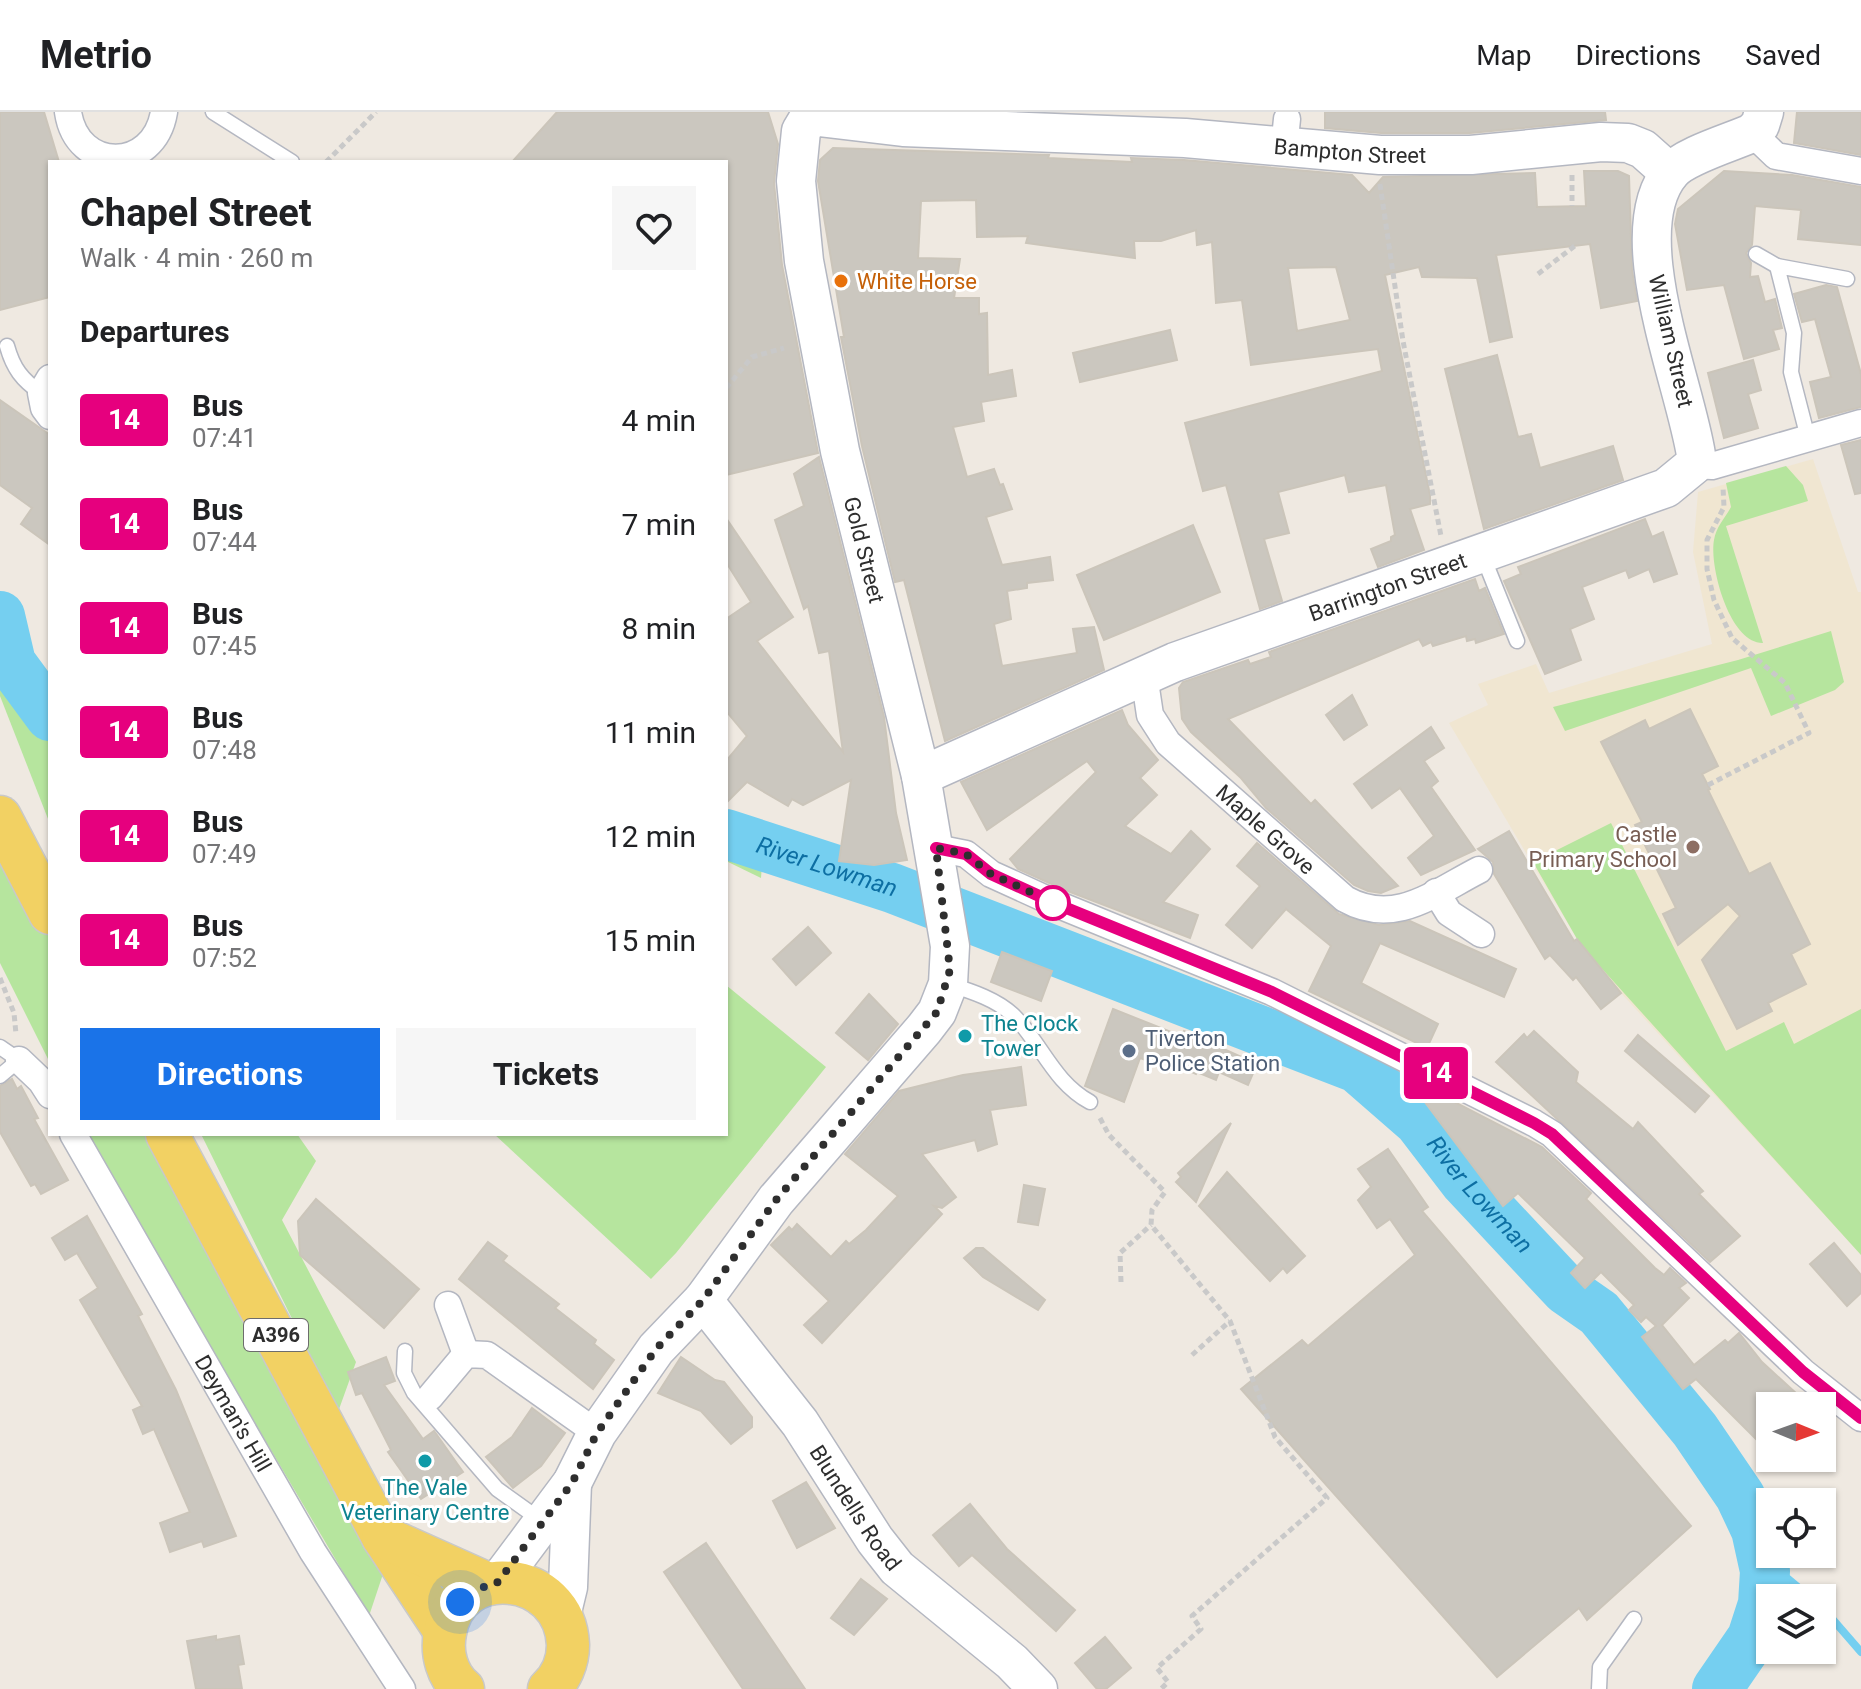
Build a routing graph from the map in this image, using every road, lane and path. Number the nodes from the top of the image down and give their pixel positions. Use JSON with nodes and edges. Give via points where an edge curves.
{"nodes":[{"id":1,"x":68,"y":112,"type":"edge"},
{"id":2,"x":164,"y":112,"type":"edge"},
{"id":3,"x":213,"y":112,"type":"edge"},
{"id":4,"x":376,"y":112,"type":"edge"},
{"id":5,"x":809,"y":114,"type":"edge"},
{"id":6,"x":1758,"y":123,"type":"edge"},
{"id":7,"x":1380,"y":155,"type":"junction"},
{"id":8,"x":92,"y":156,"type":"edge"},
{"id":9,"x":135,"y":158,"type":"edge"},
{"id":10,"x":289,"y":160,"type":"edge"},
{"id":11,"x":328,"y":160,"type":"edge"},
{"id":12,"x":1861,"y":171,"type":"edge"},
{"id":13,"x":1670,"y":173,"type":"junction"},
{"id":14,"x":1576,"y":245,"type":"dead end"},
{"id":15,"x":1756,"y":254,"type":"dead end"},
{"id":16,"x":1777,"y":266,"type":"junction"},
{"id":17,"x":1538,"y":274,"type":"dead end"},
{"id":18,"x":1847,"y":279,"type":"dead end"},
{"id":19,"x":7,"y":346,"type":"dead end"},
{"id":20,"x":784,"y":348,"type":"dead end"},
{"id":21,"x":728,"y":386,"type":"edge"},
{"id":22,"x":47,"y":396,"type":"edge"},
{"id":23,"x":1854,"y":425,"type":"edge"},
{"id":24,"x":1808,"y":438,"type":"junction"},
{"id":25,"x":1707,"y":465,"type":"junction"},
{"id":26,"x":1465,"y":559,"type":"junction"},
{"id":27,"x":1517,"y":641,"type":"dead end"},
{"id":28,"x":1144,"y":675,"type":"junction"},
{"id":29,"x":921,"y":776,"type":"junction"},
{"id":30,"x":1708,"y":785,"type":"dead end"},
{"id":31,"x":0,"y":817,"type":"edge"},
{"id":32,"x":938,"y":866,"type":"junction"},
{"id":33,"x":1479,"y":870,"type":"dead end"},
{"id":34,"x":1436,"y":892,"type":"junction"},
{"id":35,"x":48,"y":909,"type":"edge"},
{"id":36,"x":1481,"y":934,"type":"dead end"},
{"id":37,"x":0,"y":978,"type":"edge"},
{"id":38,"x":948,"y":984,"type":"junction"},
{"id":39,"x":6,"y":1061,"type":"edge"},
{"id":40,"x":48,"y":1092,"type":"edge"},
{"id":41,"x":1090,"y":1102,"type":"joint"},
{"id":42,"x":74,"y":1136,"type":"edge"},
{"id":43,"x":168,"y":1136,"type":"edge"},
{"id":44,"x":1151,"y":1225,"type":"junction"},
{"id":45,"x":1121,"y":1282,"type":"dead end"},
{"id":46,"x":703,"y":1300,"type":"junction"},
{"id":47,"x":448,"y":1305,"type":"dead end"},
{"id":48,"x":1230,"y":1321,"type":"junction"},
{"id":49,"x":405,"y":1351,"type":"dead end"},
{"id":50,"x":466,"y":1354,"type":"junction"},
{"id":51,"x":1192,"y":1355,"type":"dead end"},
{"id":52,"x":430,"y":1397,"type":"dead end"},
{"id":53,"x":1861,"y":1418,"type":"edge"},
{"id":54,"x":597,"y":1433,"type":"junction"},
{"id":55,"x":572,"y":1483,"type":"junction"},
{"id":56,"x":544,"y":1523,"type":"junction"},
{"id":57,"x":383,"y":1537,"type":"junction"},
{"id":58,"x":493,"y":1583,"type":"junction"},
{"id":59,"x":1634,"y":1619,"type":"dead end"},
{"id":60,"x":445,"y":1631,"type":"junction"},
{"id":61,"x":564,"y":1634,"type":"junction"},
{"id":62,"x":402,"y":1689,"type":"edge"},
{"id":63,"x":463,"y":1689,"type":"edge"},
{"id":64,"x":549,"y":1689,"type":"edge"},
{"id":65,"x":591,"y":1689,"type":"edge"},
{"id":66,"x":1038,"y":1689,"type":"edge"},
{"id":67,"x":1161,"y":1689,"type":"edge"},
{"id":68,"x":1599,"y":1689,"type":"edge"}],
"edges":[{"from":1,"to":8,"type":"street","via":[[72,129]]},
{"from":2,"to":9,"type":"street","via":[[157,136]]},
{"from":3,"to":10,"type":"lane"},
{"from":4,"to":11,"type":"path"},
{"from":5,"to":7,"type":"street","name":"Bampton Street","via":[[981,131],[1286,133]]},
{"from":5,"to":29,"type":"street","name":"Gold Street","via":[[801,131],[796,181],[804,261],[840,451]]},
{"from":6,"to":12,"type":"street","via":[[1776,156]]},
{"from":6,"to":13,"type":"street"},
{"from":7,"to":13,"type":"street","name":"Bampton Street","via":[[1471,155],[1628,143]]},
{"from":7,"to":26,"type":"path","via":[[1403,341]]},
{"from":8,"to":9,"type":"street"},
{"from":13,"to":25,"type":"street","name":"William Street","via":[[1650,213],[1653,262],[1693,436]]},
{"from":14,"to":17,"type":"path"},
{"from":15,"to":16,"type":"lane"},
{"from":16,"to":18,"type":"lane"},
{"from":16,"to":24,"type":"lane","via":[[1794,333],[1791,372]]},
{"from":19,"to":22,"type":"lane","via":[[13,367]]},
{"from":20,"to":21,"type":"path","via":[[752,357]]},
{"from":23,"to":24,"type":"street","name":"Barrington Street"},
{"from":24,"to":25,"type":"street","name":"Barrington Street"},
{"from":25,"to":26,"type":"street","name":"Barrington Street","via":[[1666,488]]},
{"from":25,"to":30,"type":"path","via":[[1724,507],[1707,540],[1714,600],[1732,638],[1785,683],[1809,733]]},
{"from":26,"to":27,"type":"lane"},
{"from":26,"to":28,"type":"street","name":"Barrington Street"},
{"from":28,"to":29,"type":"street","name":"Barrington Street"},
{"from":28,"to":34,"type":"street","name":"Maple Grove","via":[[1150,715],[1168,743],[1345,899],[1374,912],[1389,912]]},
{"from":29,"to":32,"type":"street","name":"Gold Street"},
{"from":31,"to":35,"type":"main road"},
{"from":32,"to":38,"type":"street","name":"Gold Street","via":[[950,946]]},
{"from":32,"to":53,"type":"street","via":[[966,854],[991,874],[1272,992],[1534,1123],[1552,1134],[1803,1372]]},
{"from":33,"to":34,"type":"street","name":"Maple Grove"},
{"from":34,"to":36,"type":"street","via":[[1449,913]]},
{"from":37,"to":39,"type":"path","via":[[14,1013]]},
{"from":38,"to":41,"type":"lane","via":[[977,993],[1015,1016],[1072,1092]]},
{"from":38,"to":46,"type":"street","via":[[924,1029],[776,1200]]},
{"from":39,"to":40,"type":"street","via":[[41,1081]]},
{"from":41,"to":44,"type":"path","via":[[1109,1135],[1165,1192],[1152,1210]]},
{"from":42,"to":62,"type":"street","name":"Deyman's Hill","via":[[304,1539]]},
{"from":43,"to":57,"type":"main road","number":"A396"},
{"from":44,"to":45,"type":"path","via":[[1120,1253]]},
{"from":44,"to":48,"type":"path"},
{"from":46,"to":54,"type":"street","via":[[656,1349]]},
{"from":46,"to":66,"type":"street","name":"Blundells Road","via":[[800,1423],[897,1568]]},
{"from":47,"to":50,"type":"street"},
{"from":48,"to":51,"type":"path"},
{"from":48,"to":67,"type":"path","via":[[1275,1437],[1327,1498],[1192,1616],[1201,1629],[1157,1668],[1168,1682]]},
{"from":49,"to":56,"type":"lane","via":[[404,1373],[414,1393],[490,1482]]},
{"from":50,"to":52,"type":"street"},
{"from":50,"to":54,"type":"street","via":[[487,1355],[501,1363]]},
{"from":54,"to":55,"type":"street"},
{"from":55,"to":56,"type":"street"},
{"from":55,"to":61,"type":"street"},
{"from":56,"to":58,"type":"street"},
{"from":57,"to":58,"type":"main road"},
{"from":57,"to":60,"type":"main road","number":"A396"},
{"from":58,"to":60,"type":"main road","via":[[460,1602]]},
{"from":58,"to":61,"type":"main road","via":[[513,1582],[541,1593]]},
{"from":59,"to":68,"type":"lane","via":[[1600,1667]]},
{"from":60,"to":63,"type":"main road","number":"A396","via":[[448,1668]]},
{"from":61,"to":64,"type":"main road","via":[[563,1669]]},
{"from":61,"to":65,"type":"main road"}]}
